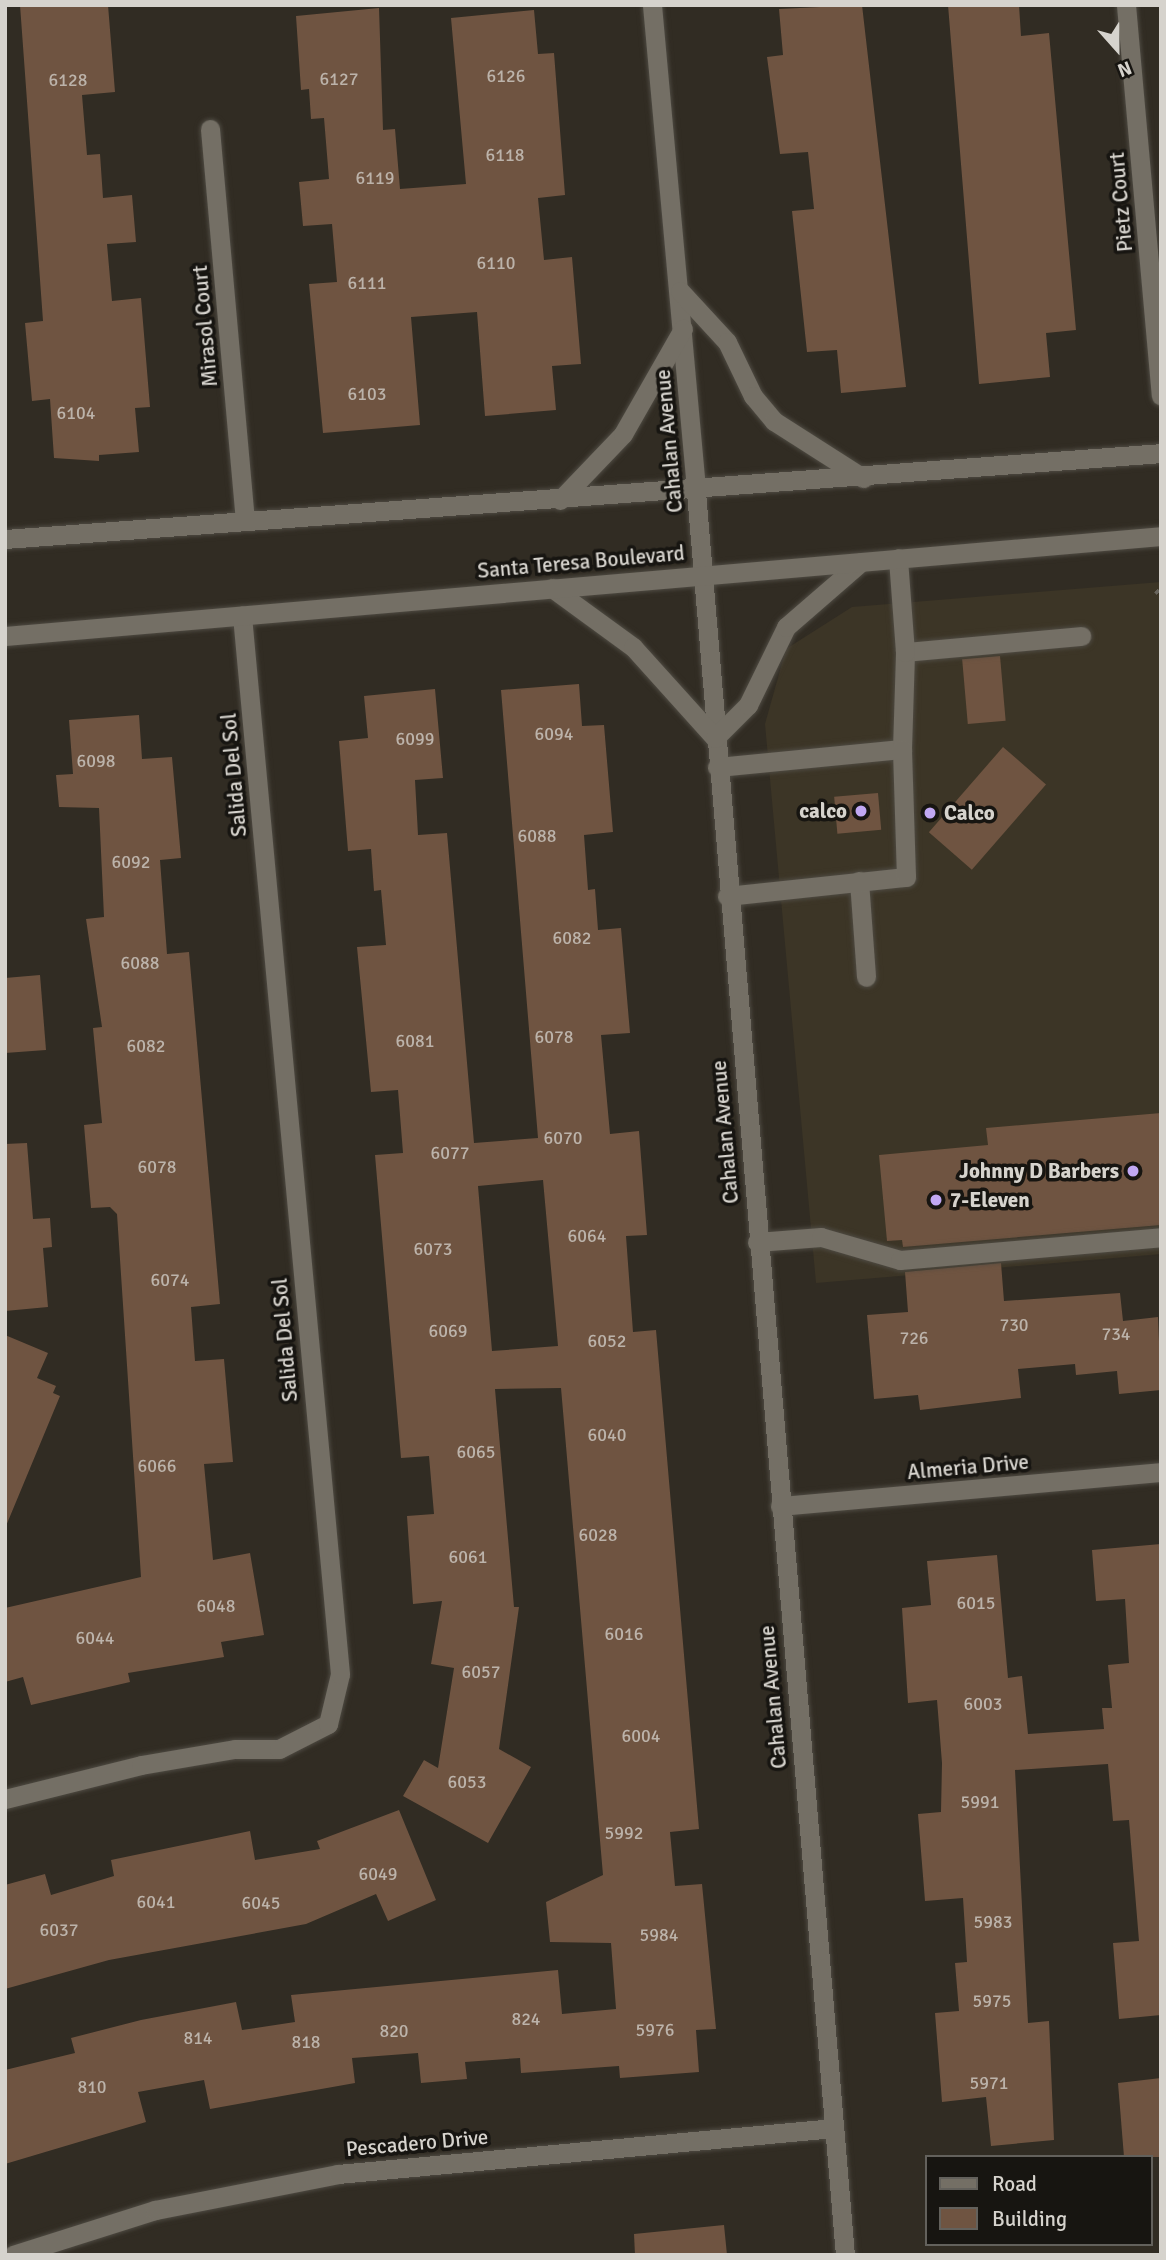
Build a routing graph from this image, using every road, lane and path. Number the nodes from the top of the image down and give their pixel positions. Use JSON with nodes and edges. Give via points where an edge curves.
{"nodes":[{"id":1,"x":652,"y":5,"type":"edge"},
{"id":2,"x":1126,"y":5,"type":"edge"},
{"id":3,"x":210,"y":129,"type":"dead end"},
{"id":4,"x":680,"y":291,"type":"junction"},
{"id":5,"x":683,"y":329,"type":"junction"},
{"id":6,"x":1161,"y":396,"type":"edge"},
{"id":7,"x":1161,"y":453,"type":"edge"},
{"id":8,"x":863,"y":478,"type":"junction"},
{"id":9,"x":696,"y":492,"type":"junction"},
{"id":10,"x":560,"y":500,"type":"junction"},
{"id":11,"x":245,"y":519,"type":"junction"},
{"id":12,"x":1161,"y":536,"type":"edge"},
{"id":13,"x":5,"y":539,"type":"edge"},
{"id":14,"x":898,"y":558,"type":"junction"},
{"id":15,"x":861,"y":562,"type":"junction"},
{"id":16,"x":702,"y":574,"type":"junction"},
{"id":17,"x":552,"y":588,"type":"junction"},
{"id":18,"x":1156,"y":590,"type":"dead end"},
{"id":19,"x":1161,"y":595,"type":"edge"},
{"id":20,"x":242,"y":616,"type":"junction"},
{"id":21,"x":5,"y":636,"type":"edge"},
{"id":22,"x":1081,"y":636,"type":"dead end"},
{"id":23,"x":905,"y":652,"type":"junction"},
{"id":24,"x":715,"y":738,"type":"junction"},
{"id":25,"x":902,"y":749,"type":"junction"},
{"id":26,"x":717,"y":767,"type":"junction"},
{"id":27,"x":859,"y":881,"type":"junction"},
{"id":28,"x":727,"y":896,"type":"junction"},
{"id":29,"x":866,"y":977,"type":"dead end"},
{"id":30,"x":1161,"y":1237,"type":"edge"},
{"id":31,"x":757,"y":1242,"type":"junction"},
{"id":32,"x":1161,"y":1472,"type":"edge"},
{"id":33,"x":780,"y":1507,"type":"junction"},
{"id":34,"x":5,"y":1799,"type":"edge"},
{"id":35,"x":834,"y":2128,"type":"junction"},
{"id":36,"x":13,"y":2255,"type":"edge"},
{"id":37,"x":845,"y":2255,"type":"edge"}],
"edges":[{"from":1,"to":4,"type":"street","name":"Cahalan Avenue"},
{"from":2,"to":6,"type":"street","name":"Pietz Court"},
{"from":3,"to":11,"type":"street","name":"Mirasol Court"},
{"from":4,"to":5,"type":"street","name":"Cahalan Avenue"},
{"from":4,"to":8,"type":"street","via":[[727,342],[753,396],[774,421]]},
{"from":5,"to":9,"type":"street","name":"Cahalan Avenue"},
{"from":5,"to":10,"type":"street","via":[[623,434]]},
{"from":7,"to":8,"type":"street"},
{"from":8,"to":9,"type":"street"},
{"from":9,"to":10,"type":"street"},
{"from":9,"to":16,"type":"street","name":"Cahalan Avenue"},
{"from":10,"to":11,"type":"street"},
{"from":11,"to":13,"type":"street"},
{"from":12,"to":14,"type":"street","name":"Santa Teresa Boulevard"},
{"from":14,"to":15,"type":"street","name":"Santa Teresa Boulevard"},
{"from":14,"to":23,"type":"street"},
{"from":15,"to":16,"type":"street","name":"Santa Teresa Boulevard"},
{"from":15,"to":24,"type":"street","via":[[786,627],[748,705]]},
{"from":16,"to":17,"type":"street","name":"Santa Teresa Boulevard"},
{"from":16,"to":24,"type":"street","name":"Cahalan Avenue"},
{"from":17,"to":20,"type":"street","name":"Santa Teresa Boulevard"},
{"from":17,"to":24,"type":"street","via":[[633,647]]},
{"from":18,"to":19,"type":"path"},
{"from":20,"to":21,"type":"street","name":"Santa Teresa Boulevard"},
{"from":20,"to":34,"type":"street","name":"Salida Del Sol","via":[[340,1674],[328,1724],[279,1749],[234,1749],[154,1763]]},
{"from":22,"to":23,"type":"street"},
{"from":23,"to":25,"type":"street"},
{"from":24,"to":26,"type":"street","name":"Cahalan Avenue"},
{"from":25,"to":26,"type":"street"},
{"from":25,"to":27,"type":"street","via":[[906,877]]},
{"from":26,"to":28,"type":"street","name":"Cahalan Avenue"},
{"from":27,"to":28,"type":"street"},
{"from":27,"to":29,"type":"street"},
{"from":28,"to":31,"type":"street","name":"Cahalan Avenue"},
{"from":30,"to":31,"type":"street","via":[[900,1260],[821,1237]]},
{"from":31,"to":33,"type":"street","name":"Cahalan Avenue"},
{"from":32,"to":33,"type":"street","name":"Almeria Drive"},
{"from":33,"to":35,"type":"street","name":"Cahalan Avenue"},
{"from":35,"to":36,"type":"street","name":"Pescadero Drive","via":[[338,2174],[155,2210]]},
{"from":35,"to":37,"type":"street","name":"Cahalan Avenue"}]}
